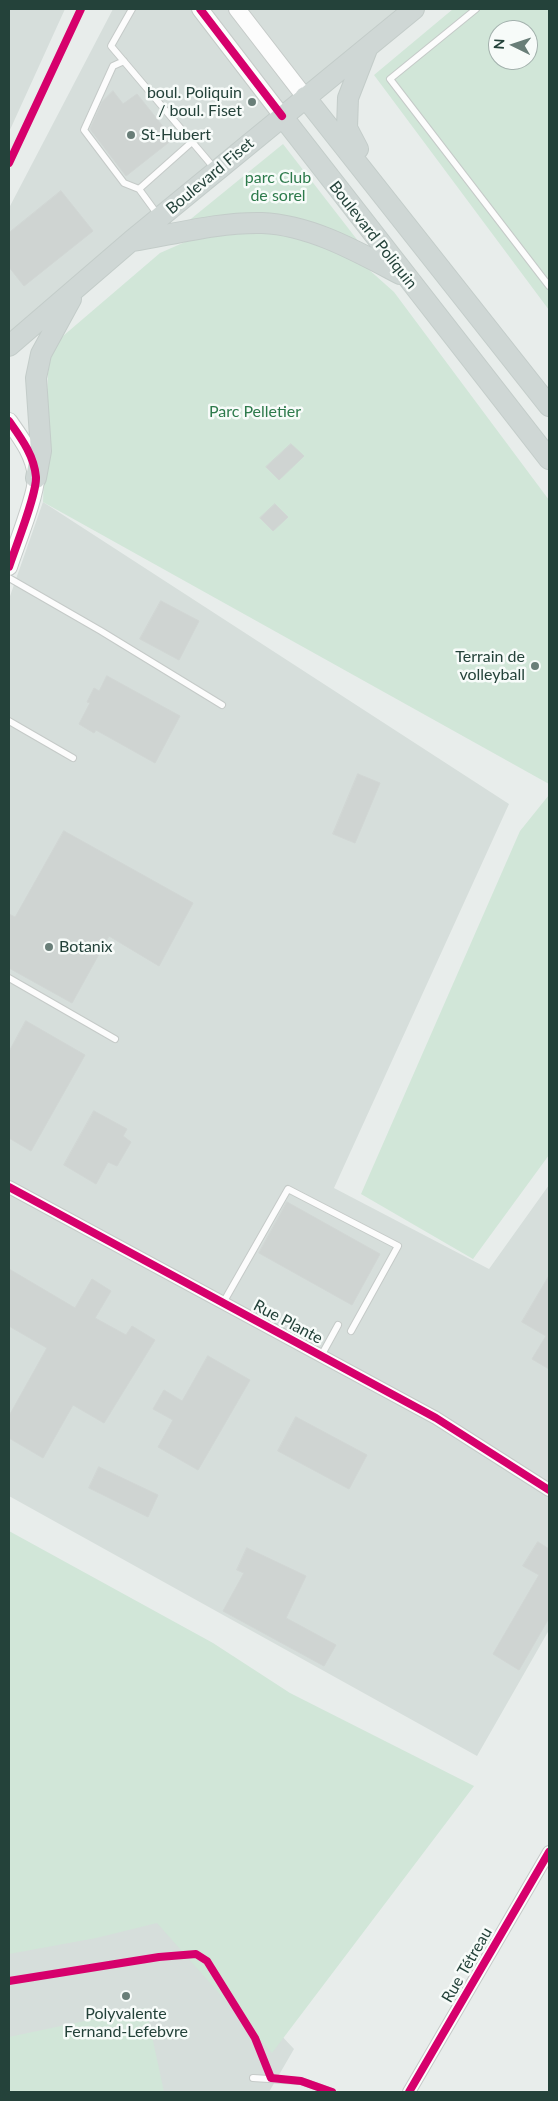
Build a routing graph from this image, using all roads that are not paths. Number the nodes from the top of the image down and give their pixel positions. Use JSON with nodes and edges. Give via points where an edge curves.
{"nodes":[{"id":1,"x":132,"y":9,"type":"edge"},
{"id":2,"x":200,"y":9,"type":"edge"},
{"id":3,"x":237,"y":9,"type":"edge"},
{"id":4,"x":414,"y":9,"type":"edge"},
{"id":5,"x":476,"y":9,"type":"edge"},
{"id":6,"x":367,"y":49,"type":"junction"},
{"id":7,"x":124,"y":61,"type":"junction"},
{"id":8,"x":306,"y":97,"type":"junction"},
{"id":9,"x":282,"y":116,"type":"junction"},
{"id":10,"x":193,"y":141,"type":"junction"},
{"id":11,"x":216,"y":171,"type":"junction"},
{"id":12,"x":139,"y":190,"type":"junction"},
{"id":13,"x":381,"y":193,"type":"junction"},
{"id":14,"x":161,"y":218,"type":"junction"},
{"id":15,"x":131,"y":241,"type":"junction"},
{"id":16,"x":406,"y":278,"type":"junction"},
{"id":17,"x":549,"y":286,"type":"edge"},
{"id":18,"x":77,"y":288,"type":"junction"},
{"id":19,"x":9,"y":346,"type":"edge"},
{"id":20,"x":549,"y":406,"type":"edge"},
{"id":21,"x":9,"y":421,"type":"edge"},
{"id":22,"x":549,"y":459,"type":"edge"},
{"id":23,"x":36,"y":478,"type":"junction"},
{"id":24,"x":9,"y":567,"type":"edge"},
{"id":25,"x":9,"y":578,"type":"edge"},
{"id":26,"x":222,"y":705,"type":"dead end"},
{"id":27,"x":9,"y":721,"type":"edge"},
{"id":28,"x":73,"y":758,"type":"dead end"},
{"id":29,"x":9,"y":978,"type":"edge"},
{"id":30,"x":115,"y":1039,"type":"dead end"},
{"id":31,"x":9,"y":1187,"type":"edge"},
{"id":32,"x":223,"y":1303,"type":"junction"},
{"id":33,"x":338,"y":1325,"type":"dead end"},
{"id":34,"x":351,"y":1331,"type":"dead end"},
{"id":35,"x":321,"y":1356,"type":"junction"},
{"id":36,"x":549,"y":1490,"type":"edge"},
{"id":37,"x":549,"y":1852,"type":"edge"},
{"id":38,"x":253,"y":2078,"type":"dead end"},
{"id":39,"x":332,"y":2092,"type":"edge"},
{"id":40,"x":409,"y":2092,"type":"edge"}],
"edges":[{"from":1,"to":7,"type":"lane","via":[[111,46]]},
{"from":2,"to":9,"type":"street","name":"Boulevard Poliquin"},
{"from":3,"to":8,"type":"street","name":"Boulevard Poliquin"},
{"from":4,"to":6,"type":"main road","name":"Boulevard Fiset"},
{"from":5,"to":17,"type":"lane","via":[[390,79]]},
{"from":6,"to":8,"type":"main road","name":"Boulevard Fiset"},
{"from":6,"to":13,"type":"main road","via":[[348,98],[347,128]]},
{"from":7,"to":10,"type":"lane"},
{"from":7,"to":12,"type":"lane","via":[[113,66],[84,130],[124,182]]},
{"from":8,"to":9,"type":"main road","name":"Boulevard Fiset"},
{"from":8,"to":13,"type":"main road","name":"Boulevard Poliquin"},
{"from":9,"to":11,"type":"main road","name":"Boulevard Fiset"},
{"from":9,"to":16,"type":"main road","name":"Boulevard Poliquin"},
{"from":10,"to":11,"type":"lane"},
{"from":10,"to":12,"type":"lane"},
{"from":11,"to":14,"type":"main road","name":"Boulevard Fiset"},
{"from":12,"to":14,"type":"lane"},
{"from":13,"to":20,"type":"main road","name":"Boulevard Poliquin"},
{"from":14,"to":15,"type":"main road","name":"Boulevard Fiset"},
{"from":15,"to":16,"type":"main road","via":[[224,225],[262,223],[294,228],[347,246]]},
{"from":15,"to":18,"type":"main road","name":"Boulevard Fiset"},
{"from":16,"to":22,"type":"main road","name":"Boulevard Poliquin"},
{"from":18,"to":19,"type":"main road","name":"Boulevard Fiset"},
{"from":18,"to":23,"type":"main road","via":[[41,354],[36,378],[41,451]]},
{"from":21,"to":23,"type":"street","via":[[24,441]]},
{"from":23,"to":24,"type":"street"},
{"from":25,"to":26,"type":"lane"},
{"from":27,"to":28,"type":"lane"},
{"from":29,"to":30,"type":"lane"},
{"from":31,"to":32,"type":"street","name":"Rue Plante"},
{"from":32,"to":34,"type":"lane","via":[[288,1189],[398,1246]]},
{"from":32,"to":35,"type":"street","name":"Rue Plante"},
{"from":33,"to":35,"type":"lane"},
{"from":35,"to":36,"type":"street","name":"Rue Plante","via":[[436,1418]]},
{"from":37,"to":40,"type":"street","name":"Rue Tétreau"},
{"from":38,"to":39,"type":"lane","via":[[301,2081]]}]}
